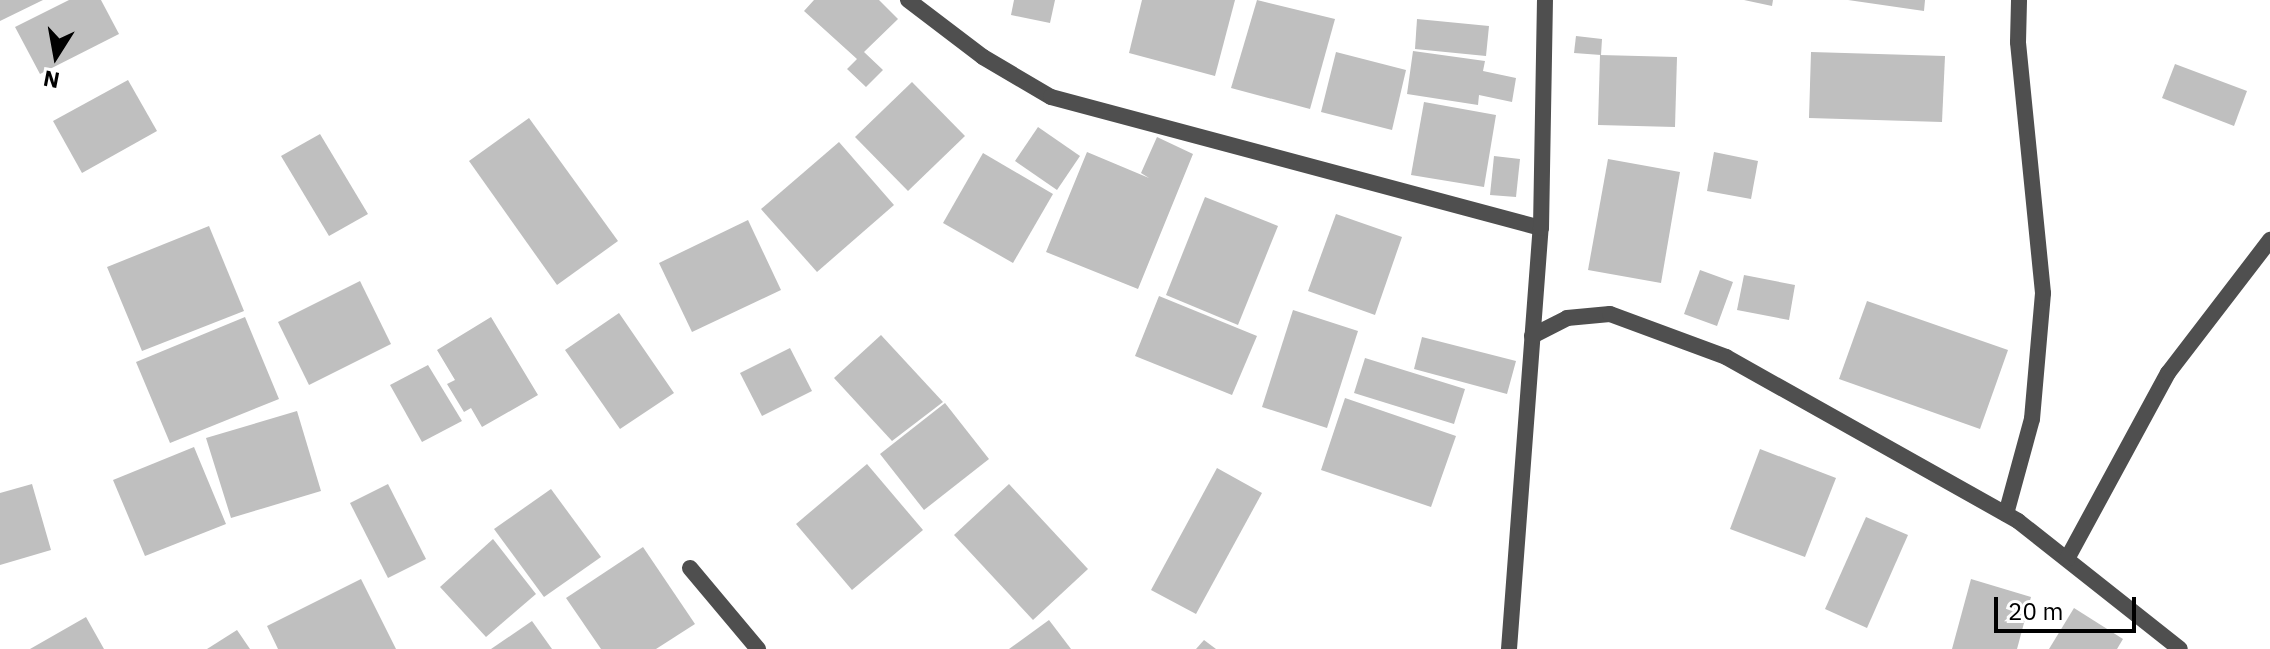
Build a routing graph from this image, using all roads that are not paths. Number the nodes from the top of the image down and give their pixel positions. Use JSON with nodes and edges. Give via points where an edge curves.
{"nodes":[{"id":1,"x":908,"y":0,"type":"edge"},
{"id":2,"x":1545,"y":0,"type":"edge"},
{"id":3,"x":2019,"y":0,"type":"edge"},
{"id":4,"x":1541,"y":228,"type":"junction"},
{"id":5,"x":2270,"y":240,"type":"edge"},
{"id":6,"x":1532,"y":336,"type":"junction"},
{"id":7,"x":2006,"y":514,"type":"junction"},
{"id":8,"x":2067,"y":559,"type":"junction"},
{"id":9,"x":690,"y":568,"type":"dead end"},
{"id":10,"x":758,"y":649,"type":"edge"},
{"id":11,"x":1509,"y":649,"type":"edge"},
{"id":12,"x":2180,"y":649,"type":"edge"}],
"edges":[{"from":1,"to":4,"type":"street","via":[[983,57],[1051,97]]},
{"from":2,"to":4,"type":"street"},
{"from":3,"to":7,"type":"street","via":[[2018,42],[2043,293],[2032,419]]},
{"from":4,"to":6,"type":"street"},
{"from":5,"to":8,"type":"street","via":[[2168,373]]},
{"from":6,"to":7,"type":"street","via":[[1567,318],[1610,314],[1726,357]]},
{"from":6,"to":11,"type":"street"},
{"from":7,"to":8,"type":"street"},
{"from":8,"to":12,"type":"street"},
{"from":9,"to":10,"type":"street"}]}
